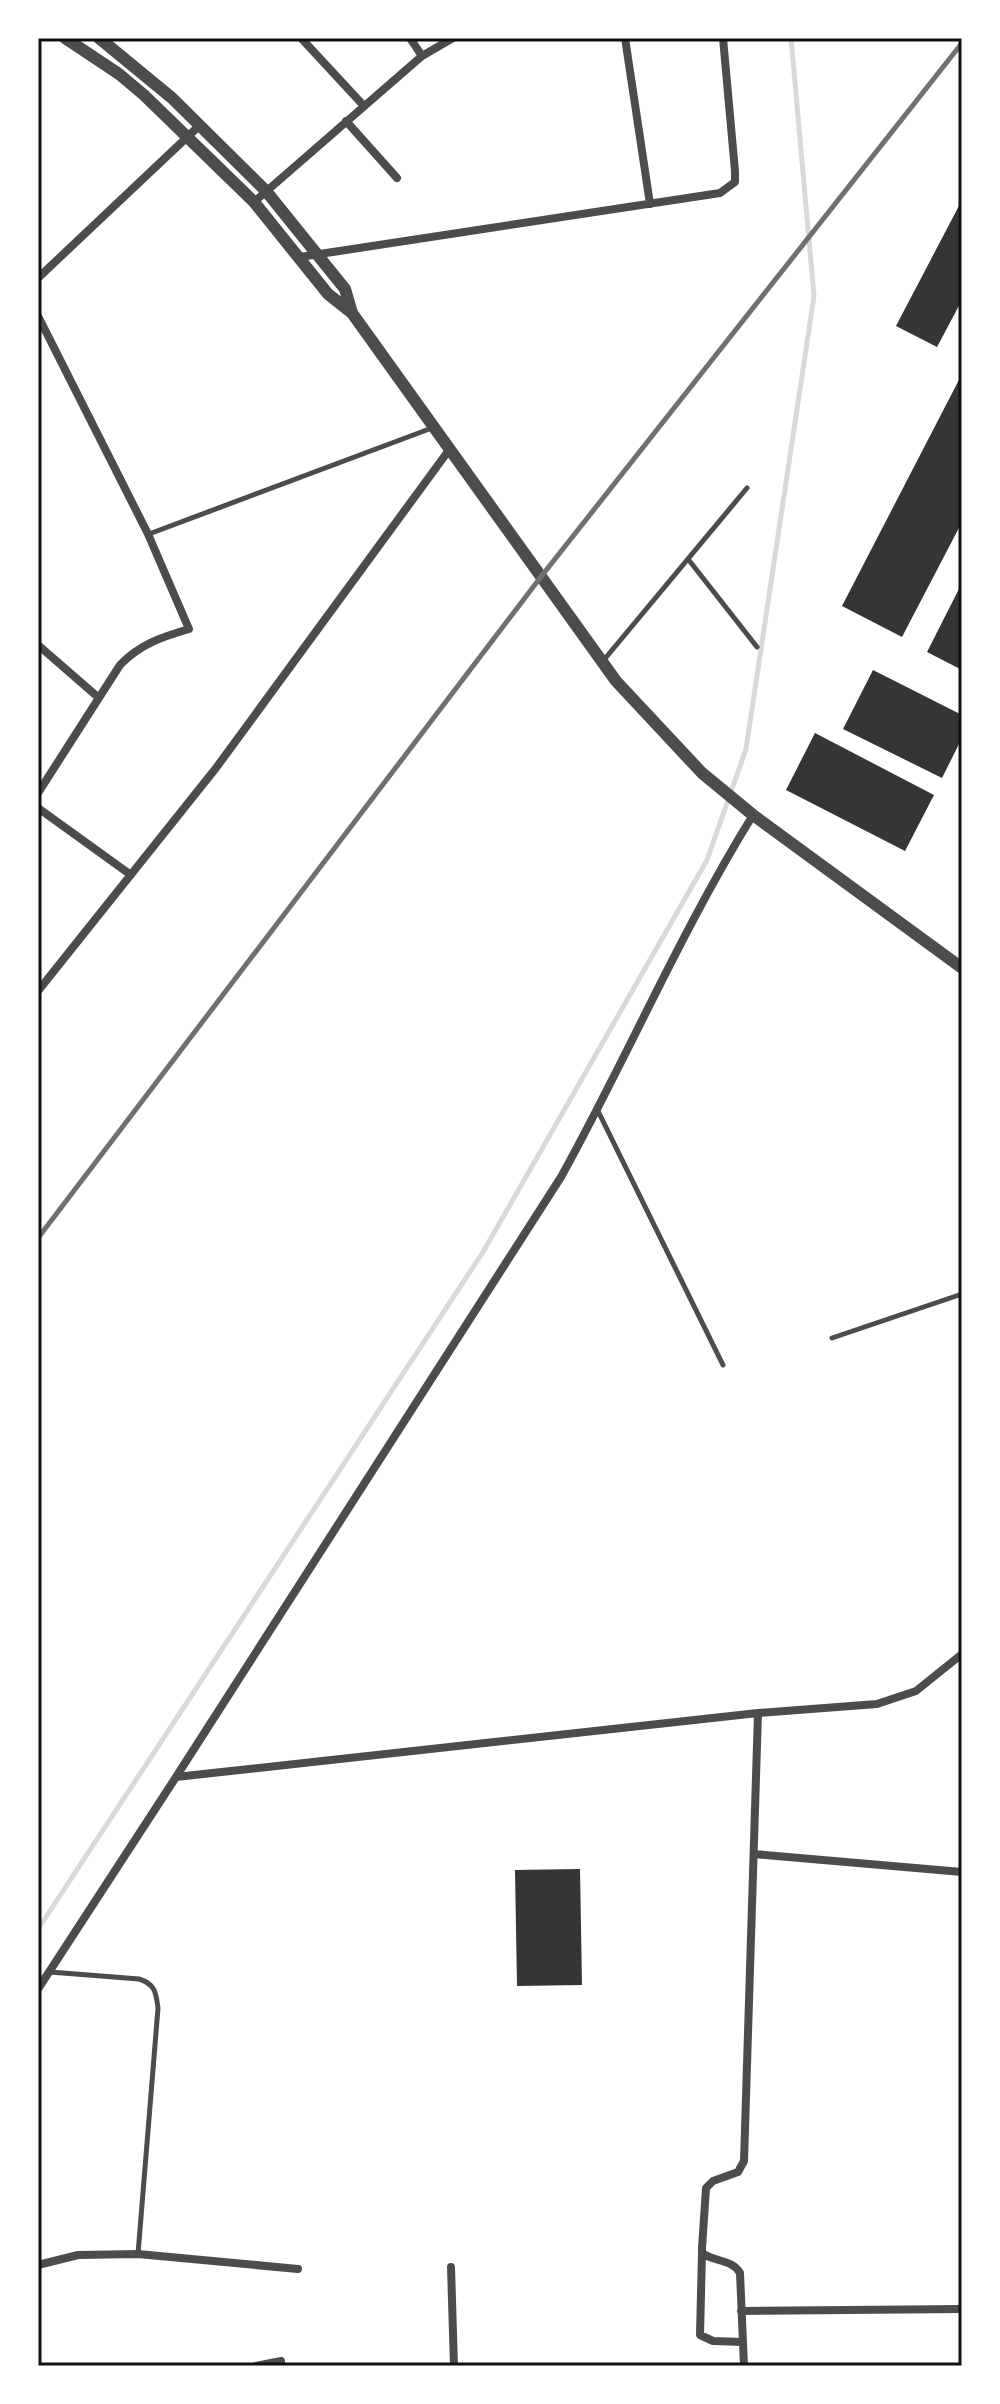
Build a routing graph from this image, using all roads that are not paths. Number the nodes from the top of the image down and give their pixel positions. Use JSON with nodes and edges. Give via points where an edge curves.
{"nodes":[{"id":1,"x":65,"y":38,"type":"edge"},
{"id":2,"x":99,"y":38,"type":"edge"},
{"id":3,"x":301,"y":38,"type":"edge"},
{"id":4,"x":410,"y":38,"type":"edge"},
{"id":5,"x":453,"y":38,"type":"edge"},
{"id":6,"x":625,"y":38,"type":"edge"},
{"id":7,"x":723,"y":38,"type":"edge"},
{"id":8,"x":422,"y":56,"type":"junction"},
{"id":9,"x":364,"y":106,"type":"junction"},
{"id":10,"x":346,"y":121,"type":"junction"},
{"id":11,"x":200,"y":125,"type":"junction"},
{"id":12,"x":188,"y":138,"type":"junction"},
{"id":13,"x":397,"y":178,"type":"dead end"},
{"id":14,"x":266,"y":191,"type":"junction"},
{"id":15,"x":254,"y":202,"type":"junction"},
{"id":16,"x":650,"y":204,"type":"junction"},
{"id":17,"x":319,"y":254,"type":"junction"},
{"id":18,"x":300,"y":257,"type":"junction"},
{"id":19,"x":38,"y":278,"type":"edge"},
{"id":20,"x":352,"y":313,"type":"junction"},
{"id":21,"x":38,"y":316,"type":"edge"},
{"id":22,"x":435,"y":426,"type":"junction"},
{"id":23,"x":449,"y":450,"type":"junction"},
{"id":24,"x":747,"y":488,"type":"dead end"},
{"id":25,"x":148,"y":534,"type":"junction"},
{"id":26,"x":688,"y":559,"type":"junction"},
{"id":27,"x":38,"y":645,"type":"edge"},
{"id":28,"x":757,"y":647,"type":"dead end"},
{"id":29,"x":602,"y":662,"type":"junction"},
{"id":30,"x":99,"y":698,"type":"junction"},
{"id":31,"x":39,"y":788,"type":"edge"},
{"id":32,"x":38,"y":808,"type":"edge"},
{"id":33,"x":749,"y":812,"type":"junction"},
{"id":34,"x":131,"y":875,"type":"junction"},
{"id":35,"x":962,"y":968,"type":"edge"},
{"id":36,"x":38,"y":991,"type":"edge"},
{"id":37,"x":598,"y":1111,"type":"junction"},
{"id":38,"x":962,"y":1294,"type":"edge"},
{"id":39,"x":832,"y":1338,"type":"dead end"},
{"id":40,"x":723,"y":1365,"type":"dead end"},
{"id":41,"x":962,"y":1654,"type":"edge"},
{"id":42,"x":758,"y":1713,"type":"junction"},
{"id":43,"x":176,"y":1777,"type":"junction"},
{"id":44,"x":754,"y":1854,"type":"junction"},
{"id":45,"x":962,"y":1872,"type":"edge"},
{"id":46,"x":49,"y":1972,"type":"junction"},
{"id":47,"x":38,"y":1989,"type":"edge"},
{"id":48,"x":702,"y":2253,"type":"junction"},
{"id":49,"x":138,"y":2254,"type":"junction"},
{"id":50,"x":38,"y":2265,"type":"edge"},
{"id":51,"x":451,"y":2267,"type":"dead end"},
{"id":52,"x":298,"y":2269,"type":"dead end"},
{"id":53,"x":962,"y":2309,"type":"edge"},
{"id":54,"x":741,"y":2311,"type":"junction"},
{"id":55,"x":743,"y":2342,"type":"junction"},
{"id":56,"x":281,"y":2361,"type":"dead end"},
{"id":57,"x":256,"y":2366,"type":"edge"},
{"id":58,"x":454,"y":2366,"type":"edge"},
{"id":59,"x":744,"y":2366,"type":"edge"}],
"edges":[{"from":1,"to":12,"type":"street","via":[[119,74]]},
{"from":2,"to":11,"type":"street"},
{"from":3,"to":9,"type":"street"},
{"from":4,"to":8,"type":"street"},
{"from":5,"to":8,"type":"street"},
{"from":6,"to":16,"type":"street"},
{"from":7,"to":16,"type":"street","via":[[735,182],[720,193]]},
{"from":8,"to":9,"type":"street"},
{"from":9,"to":10,"type":"street"},
{"from":10,"to":13,"type":"street"},
{"from":10,"to":14,"type":"street"},
{"from":11,"to":12,"type":"street"},
{"from":11,"to":14,"type":"street"},
{"from":12,"to":15,"type":"street"},
{"from":12,"to":19,"type":"street"},
{"from":14,"to":15,"type":"street"},
{"from":14,"to":17,"type":"street"},
{"from":15,"to":18,"type":"street"},
{"from":16,"to":17,"type":"street"},
{"from":17,"to":18,"type":"street"},
{"from":17,"to":20,"type":"street","via":[[345,289]]},
{"from":18,"to":20,"type":"street","via":[[328,294]]},
{"from":20,"to":22,"type":"street"},
{"from":21,"to":25,"type":"street"},
{"from":22,"to":23,"type":"street"},
{"from":22,"to":25,"type":"lane"},
{"from":23,"to":29,"type":"street"},
{"from":23,"to":34,"type":"street","via":[[267,700]]},
{"from":24,"to":26,"type":"lane"},
{"from":25,"to":30,"type":"street","via":[[189,629],[135,649]]},
{"from":26,"to":28,"type":"lane"},
{"from":26,"to":29,"type":"lane"},
{"from":27,"to":30,"type":"street"},
{"from":29,"to":33,"type":"street","via":[[702,773]]},
{"from":30,"to":31,"type":"street"},
{"from":32,"to":34,"type":"street"},
{"from":33,"to":35,"type":"street"},
{"from":33,"to":37,"type":"street"},
{"from":34,"to":36,"type":"street"},
{"from":37,"to":40,"type":"lane"},
{"from":37,"to":43,"type":"street","via":[[529,1230]]},
{"from":38,"to":39,"type":"lane"},
{"from":41,"to":42,"type":"street","via":[[916,1691],[893,1701]]},
{"from":42,"to":43,"type":"street"},
{"from":42,"to":44,"type":"street"},
{"from":43,"to":46,"type":"street"},
{"from":44,"to":45,"type":"street"},
{"from":44,"to":48,"type":"street","via":[[744,2161],[738,2172],[706,2188]]},
{"from":46,"to":47,"type":"street"},
{"from":46,"to":49,"type":"lane","via":[[139,1979],[156,1990]]},
{"from":48,"to":54,"type":"street","via":[[738,2268]]},
{"from":48,"to":55,"type":"street","via":[[700,2335]]},
{"from":49,"to":50,"type":"street","via":[[78,2255]]},
{"from":49,"to":52,"type":"street"},
{"from":51,"to":58,"type":"street"},
{"from":53,"to":54,"type":"street"},
{"from":54,"to":55,"type":"street"},
{"from":55,"to":59,"type":"street"},
{"from":56,"to":57,"type":"street"}]}
